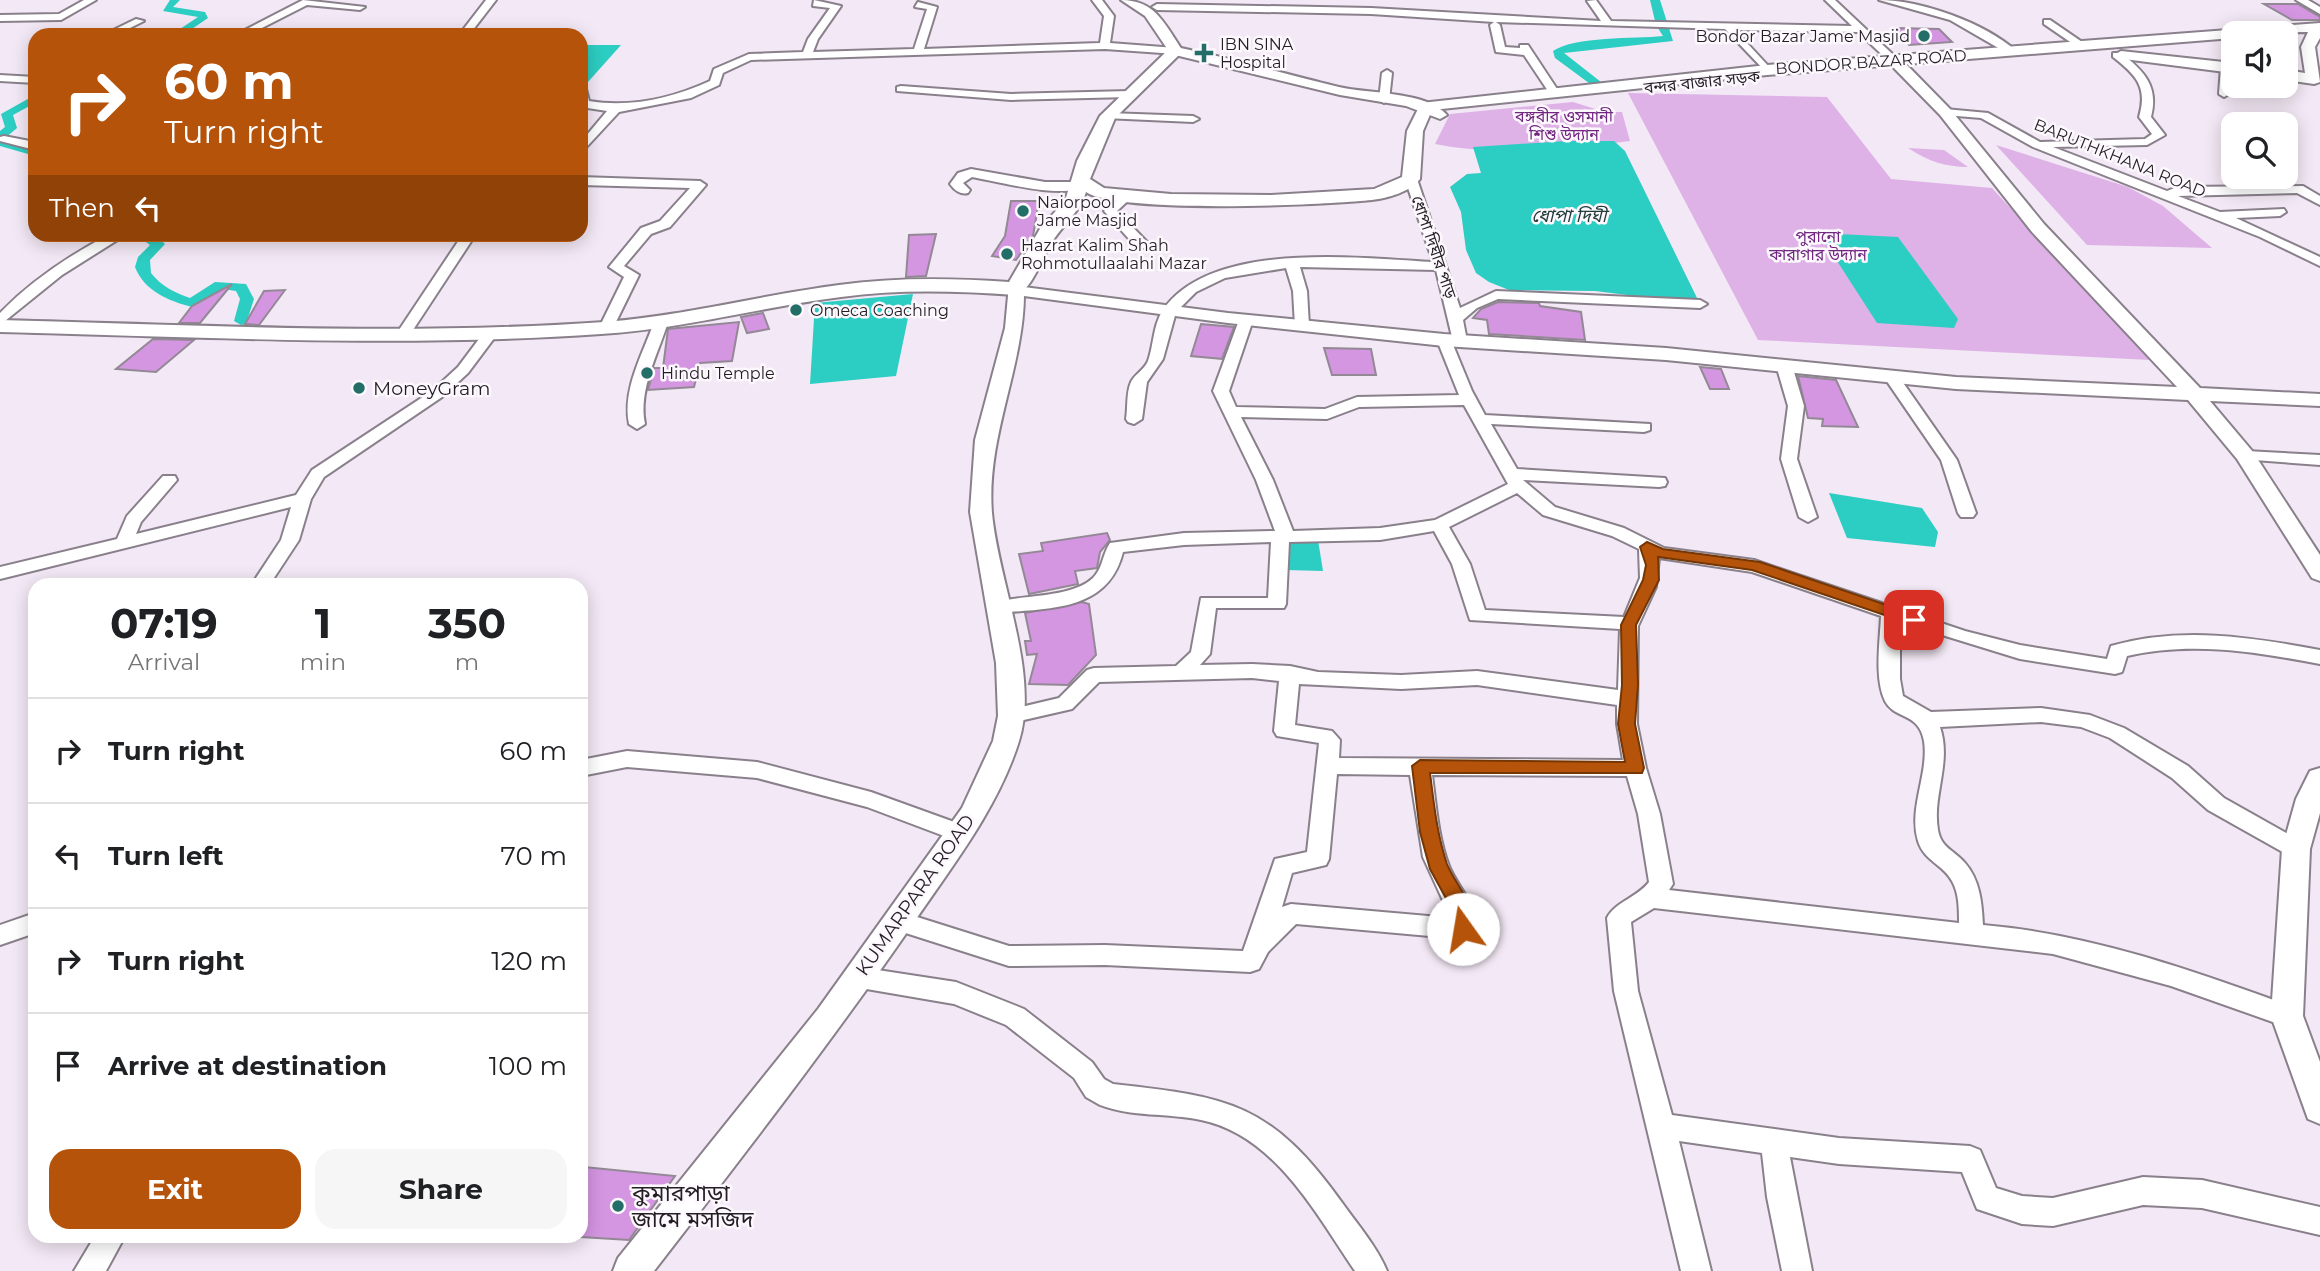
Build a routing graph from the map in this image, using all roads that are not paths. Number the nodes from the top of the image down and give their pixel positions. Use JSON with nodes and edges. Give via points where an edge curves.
{"nodes":[{"id":1,"x":91,"y":0,"type":"edge"},
{"id":2,"x":491,"y":0,"type":"edge"},
{"id":3,"x":819,"y":0,"type":"edge"},
{"id":4,"x":1097,"y":0,"type":"edge"},
{"id":5,"x":1128,"y":0,"type":"edge"},
{"id":6,"x":1830,"y":0,"type":"edge"},
{"id":7,"x":1884,"y":0,"type":"edge"},
{"id":8,"x":2301,"y":0,"type":"edge"},
{"id":9,"x":308,"y":1,"type":"edge"},
{"id":10,"x":1592,"y":1,"type":"edge"},
{"id":11,"x":1155,"y":3,"type":"edge"},
{"id":12,"x":1292,"y":4,"type":"edge"},
{"id":13,"x":918,"y":5,"type":"dead end"},
{"id":14,"x":360,"y":7,"type":"dead end"},
{"id":15,"x":2320,"y":11,"type":"edge"},
{"id":16,"x":0,"y":18,"type":"edge"},
{"id":17,"x":139,"y":22,"type":"dead end"},
{"id":18,"x":1607,"y":22,"type":"junction"},
{"id":19,"x":2047,"y":22,"type":"dead end"},
{"id":20,"x":1495,"y":25,"type":"dead end"},
{"id":21,"x":1727,"y":26,"type":"junction"},
{"id":22,"x":2320,"y":27,"type":"edge"},
{"id":23,"x":125,"y":28,"type":"edge"},
{"id":24,"x":254,"y":28,"type":"edge"},
{"id":25,"x":469,"y":28,"type":"edge"},
{"id":26,"x":1858,"y":29,"type":"junction"},
{"id":27,"x":2298,"y":29,"type":"edge"},
{"id":28,"x":2320,"y":33,"type":"edge"},
{"id":29,"x":2221,"y":35,"type":"edge"},
{"id":30,"x":2080,"y":44,"type":"junction"},
{"id":31,"x":1105,"y":46,"type":"junction"},
{"id":32,"x":1174,"y":47,"type":"junction"},
{"id":33,"x":2011,"y":51,"type":"junction"},
{"id":34,"x":918,"y":52,"type":"junction"},
{"id":35,"x":807,"y":55,"type":"junction"},
{"id":36,"x":2117,"y":55,"type":"junction"},
{"id":37,"x":1896,"y":62,"type":"junction"},
{"id":38,"x":2221,"y":66,"type":"edge"},
{"id":39,"x":1767,"y":70,"type":"junction"},
{"id":40,"x":28,"y":71,"type":"edge"},
{"id":41,"x":2316,"y":71,"type":"edge"},
{"id":42,"x":1387,"y":73,"type":"dead end"},
{"id":43,"x":2298,"y":73,"type":"edge"},
{"id":44,"x":11,"y":78,"type":"edge"},
{"id":45,"x":901,"y":89,"type":"dead end"},
{"id":46,"x":0,"y":90,"type":"edge"},
{"id":47,"x":1554,"y":92,"type":"junction"},
{"id":48,"x":1130,"y":94,"type":"junction"},
{"id":49,"x":1384,"y":100,"type":"junction"},
{"id":50,"x":588,"y":105,"type":"edge"},
{"id":51,"x":615,"y":109,"type":"junction"},
{"id":52,"x":1427,"y":112,"type":"junction"},
{"id":53,"x":1944,"y":112,"type":"junction"},
{"id":54,"x":1108,"y":116,"type":"junction"},
{"id":55,"x":1193,"y":119,"type":"dead end"},
{"id":56,"x":4,"y":139,"type":"dead end"},
{"id":57,"x":588,"y":141,"type":"edge"},
{"id":58,"x":28,"y":144,"type":"edge"},
{"id":59,"x":2037,"y":145,"type":"junction"},
{"id":60,"x":1413,"y":173,"type":"junction"},
{"id":61,"x":588,"y":181,"type":"edge"},
{"id":62,"x":964,"y":190,"type":"dead end"},
{"id":63,"x":1078,"y":190,"type":"junction"},
{"id":64,"x":2168,"y":195,"type":"junction"},
{"id":65,"x":1127,"y":196,"type":"junction"},
{"id":66,"x":2320,"y":201,"type":"edge"},
{"id":67,"x":2280,"y":212,"type":"dead end"},
{"id":68,"x":2220,"y":216,"type":"junction"},
{"id":69,"x":106,"y":242,"type":"edge"},
{"id":70,"x":465,"y":242,"type":"edge"},
{"id":71,"x":1142,"y":245,"type":"dead end"},
{"id":72,"x":2320,"y":262,"type":"edge"},
{"id":73,"x":1292,"y":264,"type":"junction"},
{"id":74,"x":1439,"y":266,"type":"junction"},
{"id":75,"x":1015,"y":289,"type":"junction"},
{"id":76,"x":1700,"y":304,"type":"dead end"},
{"id":77,"x":1170,"y":309,"type":"junction"},
{"id":78,"x":1457,"y":318,"type":"junction"},
{"id":79,"x":1246,"y":320,"type":"junction"},
{"id":80,"x":0,"y":321,"type":"edge"},
{"id":81,"x":661,"y":322,"type":"junction"},
{"id":82,"x":0,"y":326,"type":"edge"},
{"id":83,"x":1302,"y":326,"type":"junction"},
{"id":84,"x":606,"y":328,"type":"junction"},
{"id":85,"x":404,"y":333,"type":"junction"},
{"id":86,"x":490,"y":334,"type":"junction"},
{"id":87,"x":1452,"y":340,"type":"junction"},
{"id":88,"x":1784,"y":365,"type":"junction"},
{"id":89,"x":1892,"y":377,"type":"junction"},
{"id":90,"x":2193,"y":393,"type":"junction"},
{"id":91,"x":2320,"y":400,"type":"edge"},
{"id":92,"x":1474,"y":409,"type":"junction"},
{"id":93,"x":1230,"y":412,"type":"junction"},
{"id":94,"x":1134,"y":419,"type":"dead end"},
{"id":95,"x":637,"y":424,"type":"dead end"},
{"id":96,"x":1644,"y":427,"type":"dead end"},
{"id":97,"x":2246,"y":456,"type":"junction"},
{"id":98,"x":2320,"y":460,"type":"edge"},
{"id":99,"x":169,"y":480,"type":"dead end"},
{"id":100,"x":1515,"y":480,"type":"junction"},
{"id":101,"x":1659,"y":482,"type":"dead end"},
{"id":102,"x":302,"y":499,"type":"junction"},
{"id":103,"x":1967,"y":513,"type":"dead end"},
{"id":104,"x":1808,"y":517,"type":"dead end"},
{"id":105,"x":1439,"y":525,"type":"junction"},
{"id":106,"x":1282,"y":535,"type":"junction"},
{"id":107,"x":124,"y":543,"type":"junction"},
{"id":108,"x":1647,"y":547,"type":"junction"},
{"id":109,"x":0,"y":573,"type":"edge"},
{"id":110,"x":2320,"y":573,"type":"edge"},
{"id":111,"x":265,"y":578,"type":"edge"},
{"id":112,"x":998,"y":607,"type":"junction"},
{"id":113,"x":1891,"y":611,"type":"junction"},
{"id":114,"x":1629,"y":625,"type":"junction"},
{"id":115,"x":2320,"y":657,"type":"edge"},
{"id":116,"x":1182,"y":671,"type":"junction"},
{"id":117,"x":1290,"y":673,"type":"junction"},
{"id":118,"x":1628,"y":699,"type":"junction"},
{"id":119,"x":1011,"y":716,"type":"junction"},
{"id":120,"x":1926,"y":720,"type":"junction"},
{"id":121,"x":1326,"y":766,"type":"junction"},
{"id":122,"x":1420,"y":766,"type":"junction"},
{"id":123,"x":588,"y":767,"type":"edge"},
{"id":124,"x":1636,"y":768,"type":"junction"},
{"id":125,"x":2317,"y":793,"type":"edge"},
{"id":126,"x":960,"y":833,"type":"junction"},
{"id":127,"x":2296,"y":849,"type":"junction"},
{"id":128,"x":1651,"y":898,"type":"junction"},
{"id":129,"x":898,"y":921,"type":"junction"},
{"id":130,"x":28,"y":926,"type":"edge"},
{"id":131,"x":1971,"y":934,"type":"junction"},
{"id":132,"x":1,"y":936,"type":"edge"},
{"id":133,"x":1259,"y":946,"type":"junction"},
{"id":134,"x":858,"y":978,"type":"junction"},
{"id":135,"x":2287,"y":1016,"type":"junction"},
{"id":136,"x":2320,"y":1108,"type":"edge"},
{"id":137,"x":1661,"y":1126,"type":"junction"},
{"id":138,"x":1774,"y":1143,"type":"junction"},
{"id":139,"x":2320,"y":1222,"type":"edge"},
{"id":140,"x":107,"y":1243,"type":"edge"},
{"id":141,"x":89,"y":1271,"type":"edge"},
{"id":142,"x":631,"y":1271,"type":"edge"},
{"id":143,"x":1372,"y":1271,"type":"edge"},
{"id":144,"x":1696,"y":1271,"type":"edge"},
{"id":145,"x":1797,"y":1271,"type":"edge"}],
"edges":[{"from":1,"to":16,"type":"street","via":[[61,17]]},
{"from":2,"to":25,"type":"street"},
{"from":3,"to":35,"type":"street","via":[[816,4],[836,6]]},
{"from":4,"to":31,"type":"street","via":[[1108,16]]},
{"from":5,"to":32,"type":"highway","via":[[1150,13]]},
{"from":6,"to":26,"type":"street"},
{"from":7,"to":33,"type":"street","via":[[1954,18]]},
{"from":8,"to":15,"type":"street"},
{"from":9,"to":14,"type":"street"},
{"from":9,"to":24,"type":"street"},
{"from":10,"to":18,"type":"street"},
{"from":11,"to":12,"type":"street"},
{"from":11,"to":32,"type":"highway"},
{"from":12,"to":18,"type":"street","via":[[1530,23]]},
{"from":13,"to":34,"type":"street","via":[[932,7]]},
{"from":17,"to":23,"type":"street"},
{"from":18,"to":21,"type":"street"},
{"from":19,"to":30,"type":"street"},
{"from":20,"to":47,"type":"street","via":[[1500,50],[1525,49]]},
{"from":21,"to":26,"type":"street"},
{"from":21,"to":39,"type":"street"},
{"from":22,"to":27,"type":"highway"},
{"from":26,"to":37,"type":"street"},
{"from":28,"to":41,"type":"highway","via":[[2315,33],[2308,47]]},
{"from":29,"to":30,"type":"highway","name":"BONDOR BAZAR ROAD"},
{"from":30,"to":33,"type":"highway","name":"BONDOR BAZAR ROAD"},
{"from":31,"to":32,"type":"street"},
{"from":31,"to":34,"type":"street"},
{"from":32,"to":48,"type":"highway"},
{"from":32,"to":49,"type":"main road"},
{"from":33,"to":37,"type":"highway","name":"BONDOR BAZAR ROAD"},
{"from":34,"to":35,"type":"street"},
{"from":35,"to":51,"type":"street","via":[[742,58],[718,71],[715,83],[690,95]]},
{"from":36,"to":37,"type":"highway","name":"বন্দর বাজার সড়ক"},
{"from":36,"to":38,"type":"highway","name":"বন্দর বাজার সড়ক"},
{"from":36,"to":59,"type":"street","via":[[2147,85],[2151,100],[2145,117],[2159,135],[2147,142]]},
{"from":37,"to":39,"type":"highway","name":"BONDOR BAZAR ROAD"},
{"from":37,"to":52,"type":"highway","name":"বন্দর বাজার সড়ক"},
{"from":37,"to":53,"type":"main road"},
{"from":39,"to":47,"type":"highway","name":"BONDOR BAZAR ROAD"},
{"from":40,"to":44,"type":"street"},
{"from":41,"to":43,"type":"highway"},
{"from":42,"to":49,"type":"street"},
{"from":44,"to":46,"type":"street"},
{"from":45,"to":48,"type":"street","via":[[1001,97]]},
{"from":47,"to":52,"type":"highway","name":"BONDOR BAZAR ROAD"},
{"from":48,"to":54,"type":"highway"},
{"from":49,"to":52,"type":"main road"},
{"from":50,"to":51,"type":"street"},
{"from":51,"to":57,"type":"street"},
{"from":52,"to":60,"type":"highway","name":"ধোপা দিঘীর পাড়","via":[[1411,156]]},
{"from":53,"to":59,"type":"street","name":"BARUTHKHANA ROAD","via":[[1984,115]]},
{"from":53,"to":90,"type":"main road","via":[[2038,228]]},
{"from":54,"to":55,"type":"street"},
{"from":54,"to":63,"type":"highway"},
{"from":56,"to":58,"type":"street"},
{"from":59,"to":64,"type":"street","name":"BARUTHKHANA ROAD"},
{"from":60,"to":65,"type":"highway","via":[[1397,188],[1347,197]]},
{"from":60,"to":74,"type":"street","name":"ধোপা দিঘীর পাড়"},
{"from":61,"to":84,"type":"street","via":[[700,185],[665,224],[646,231],[616,267],[632,275]]},
{"from":62,"to":63,"type":"street","via":[[956,184],[971,173]]},
{"from":63,"to":65,"type":"highway"},
{"from":63,"to":75,"type":"highway","via":[[1029,260]]},
{"from":64,"to":66,"type":"street","via":[[2177,191],[2299,189]]},
{"from":64,"to":68,"type":"street","name":"BARUTHKHANA ROAD"},
{"from":65,"to":71,"type":"street","via":[[1110,211]]},
{"from":67,"to":68,"type":"street"},
{"from":68,"to":72,"type":"street","name":"BARUTHKHANA ROAD"},
{"from":69,"to":80,"type":"street","via":[[72,261]]},
{"from":70,"to":85,"type":"street"},
{"from":73,"to":74,"type":"street"},
{"from":73,"to":77,"type":"street","via":[[1243,268],[1210,277]]},
{"from":73,"to":83,"type":"street","via":[[1300,291]]},
{"from":74,"to":78,"type":"street","name":"ধোপা দিঘীর পাড়"},
{"from":75,"to":77,"type":"main road"},
{"from":75,"to":81,"type":"highway","via":[[968,285],[869,288]]},
{"from":75,"to":112,"type":"main road","name":"KUMARPARA ROAD","via":[[1014,328],[985,440],[981,512]]},
{"from":76,"to":78,"type":"street","via":[[1496,295],[1472,305]]},
{"from":77,"to":79,"type":"main road"},
{"from":77,"to":94,"type":"street","via":[[1154,365],[1139,382]]},
{"from":78,"to":87,"type":"street","name":"ধোপা দিঘীর পাড়"},
{"from":79,"to":83,"type":"main road"},
{"from":79,"to":93,"type":"street","via":[[1221,391]]},
{"from":81,"to":84,"type":"highway"},
{"from":81,"to":95,"type":"street","via":[[636,397],[633,414]]},
{"from":82,"to":85,"type":"highway"},
{"from":83,"to":87,"type":"main road"},
{"from":84,"to":86,"type":"highway"},
{"from":85,"to":86,"type":"highway"},
{"from":86,"to":102,"type":"street","via":[[438,394],[318,474]]},
{"from":87,"to":88,"type":"main road"},
{"from":87,"to":92,"type":"street","name":"ধোপা দিঘীর পাড়"},
{"from":88,"to":89,"type":"main road"},
{"from":88,"to":104,"type":"street","via":[[1796,405],[1789,459]]},
{"from":89,"to":90,"type":"main road"},
{"from":89,"to":103,"type":"street","via":[[1948,460]]},
{"from":90,"to":91,"type":"main road"},
{"from":90,"to":97,"type":"main road"},
{"from":92,"to":93,"type":"street","via":[[1357,402],[1327,414]]},
{"from":92,"to":96,"type":"street"},
{"from":92,"to":100,"type":"street","name":"ধোপা দিঘীর পাড়"},
{"from":93,"to":106,"type":"street","via":[[1277,503]]},
{"from":97,"to":98,"type":"street"},
{"from":97,"to":110,"type":"main road"},
{"from":99,"to":107,"type":"street","via":[[133,520]]},
{"from":100,"to":101,"type":"street"},
{"from":100,"to":105,"type":"street"},
{"from":100,"to":108,"type":"street","name":"ধোপা দিঘীর পাড়","via":[[1549,511],[1618,532]]},
{"from":102,"to":107,"type":"street"},
{"from":102,"to":111,"type":"street","via":[[290,540]]},
{"from":105,"to":106,"type":"street","via":[[1380,534]]},
{"from":105,"to":114,"type":"street","via":[[1461,564],[1477,616]]},
{"from":106,"to":112,"type":"street","via":[[1116,547],[1110,570],[1087,594]]},
{"from":106,"to":116,"type":"street","via":[[1277,604],[1208,602],[1200,654]]},
{"from":107,"to":109,"type":"street"},
{"from":108,"to":113,"type":"street","name":"ধোপা দিঘীর পাড়","via":[[1660,553],[1754,566]]},
{"from":108,"to":114,"type":"street","via":[[1653,565],[1651,580]]},
{"from":112,"to":119,"type":"main road","name":"KUMARPARA ROAD","via":[[1009,663]]},
{"from":113,"to":115,"type":"street","name":"ধোপা দিঘীর পাড়","via":[[1996,646],[2087,664],[2115,667],[2118,651],[2146,643],[2201,640]]},
{"from":113,"to":120,"type":"street","via":[[1894,699]]},
{"from":114,"to":118,"type":"street"},
{"from":116,"to":117,"type":"street"},
{"from":116,"to":119,"type":"street","via":[[1094,675],[1065,704]]},
{"from":117,"to":118,"type":"street","via":[[1318,679],[1401,682],[1476,678]]},
{"from":117,"to":121,"type":"street","via":[[1284,732],[1328,738]]},
{"from":118,"to":124,"type":"street","via":[[1627,724]]},
{"from":119,"to":126,"type":"main road","name":"KUMARPARA ROAD","via":[[1006,741]]},
{"from":120,"to":127,"type":"street","via":[[2041,715],[2083,720],[2117,733],[2180,772],[2216,804]]},
{"from":120,"to":131,"type":"street","via":[[1936,769],[1925,820],[1928,841],[1964,879]]},
{"from":121,"to":122,"type":"street"},
{"from":121,"to":133,"type":"street","via":[[1318,859],[1283,866]]},
{"from":122,"to":124,"type":"street"},
{"from":122,"to":133,"type":"street","via":[[1429,832],[1439,869],[1458,900],[1463,929],[1291,914]]},
{"from":123,"to":126,"type":"street","via":[[627,759],[757,770],[871,800]]},
{"from":124,"to":128,"type":"street","via":[[1661,884]]},
{"from":125,"to":127,"type":"main road"},
{"from":126,"to":129,"type":"main road","name":"KUMARPARA ROAD"},
{"from":127,"to":135,"type":"main road"},
{"from":128,"to":131,"type":"street"},
{"from":128,"to":137,"type":"street","via":[[1619,918],[1626,991]]},
{"from":129,"to":133,"type":"street","via":[[1009,956],[1250,962]]},
{"from":129,"to":134,"type":"main road","name":"KUMARPARA ROAD"},
{"from":130,"to":132,"type":"street"},
{"from":131,"to":135,"type":"street","via":[[2078,947]]},
{"from":134,"to":142,"type":"main road","name":"KUMARPARA ROAD"},
{"from":134,"to":143,"type":"street","via":[[956,993],[1015,1017],[1109,1096],[1210,1109],[1246,1124],[1283,1149]]},
{"from":135,"to":136,"type":"main road"},
{"from":137,"to":138,"type":"street"},
{"from":137,"to":144,"type":"street"},
{"from":138,"to":139,"type":"street","via":[[1970,1159],[1987,1199],[2022,1210],[2053,1212],[2143,1191],[2202,1194]]},
{"from":138,"to":145,"type":"street"},
{"from":140,"to":141,"type":"street"}]}
